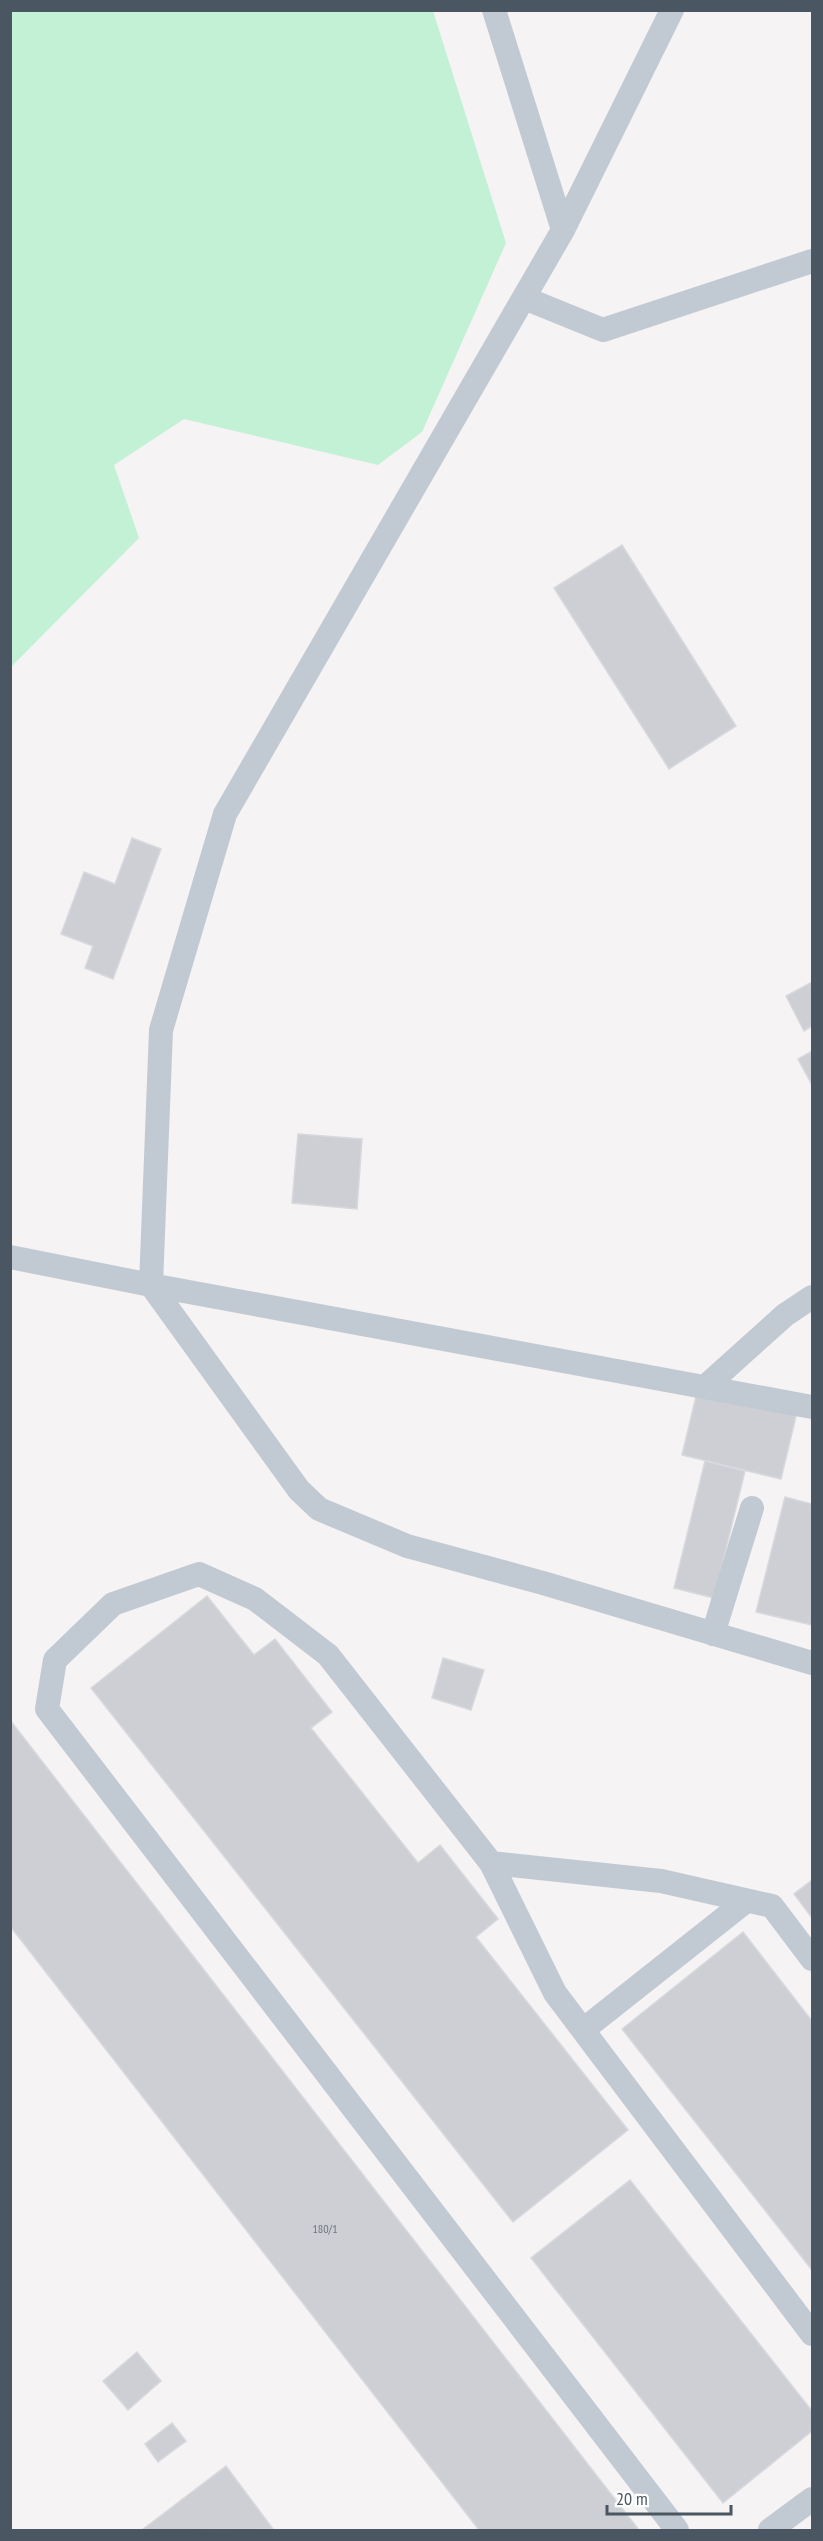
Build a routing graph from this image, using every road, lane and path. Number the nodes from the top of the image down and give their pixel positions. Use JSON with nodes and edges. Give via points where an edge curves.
{"nodes":[{"id":1,"x":494,"y":10,"type":"edge"},
{"id":2,"x":672,"y":10,"type":"edge"},
{"id":3,"x":563,"y":230,"type":"junction"},
{"id":4,"x":813,"y":261,"type":"edge"},
{"id":5,"x":524,"y":298,"type":"junction"},
{"id":6,"x":10,"y":1257,"type":"edge"},
{"id":7,"x":151,"y":1285,"type":"junction"},
{"id":8,"x":813,"y":1297,"type":"edge"},
{"id":9,"x":705,"y":1387,"type":"junction"},
{"id":10,"x":813,"y":1407,"type":"edge"},
{"id":11,"x":752,"y":1508,"type":"dead end"},
{"id":12,"x":713,"y":1634,"type":"junction"},
{"id":13,"x":813,"y":1663,"type":"edge"},
{"id":14,"x":491,"y":1863,"type":"junction"},
{"id":15,"x":746,"y":1901,"type":"junction"},
{"id":16,"x":813,"y":1959,"type":"edge"},
{"id":17,"x":583,"y":2030,"type":"junction"},
{"id":18,"x":813,"y":2334,"type":"edge"},
{"id":19,"x":813,"y":2499,"type":"edge"},
{"id":20,"x":677,"y":2530,"type":"edge"},
{"id":21,"x":770,"y":2530,"type":"edge"}],
"edges":[{"from":1,"to":3,"type":"lane"},
{"from":2,"to":3,"type":"lane"},
{"from":3,"to":5,"type":"lane"},
{"from":4,"to":5,"type":"lane","via":[[603,330]]},
{"from":5,"to":7,"type":"lane","via":[[225,814],[161,1030]]},
{"from":6,"to":7,"type":"lane"},
{"from":7,"to":9,"type":"lane"},
{"from":7,"to":12,"type":"lane","via":[[300,1490],[319,1509],[407,1546]]},
{"from":8,"to":9,"type":"lane","via":[[785,1315]]},
{"from":9,"to":10,"type":"lane"},
{"from":11,"to":12,"type":"lane"},
{"from":12,"to":13,"type":"lane"},
{"from":14,"to":15,"type":"lane","via":[[661,1881]]},
{"from":14,"to":17,"type":"lane","via":[[555,1993]]},
{"from":14,"to":20,"type":"lane","via":[[328,1655],[255,1599],[199,1574],[112,1604],[55,1660],[46,1709]]},
{"from":15,"to":16,"type":"lane","via":[[771,1906]]},
{"from":15,"to":17,"type":"lane"},
{"from":17,"to":18,"type":"lane"},
{"from":19,"to":21,"type":"lane"}]}
